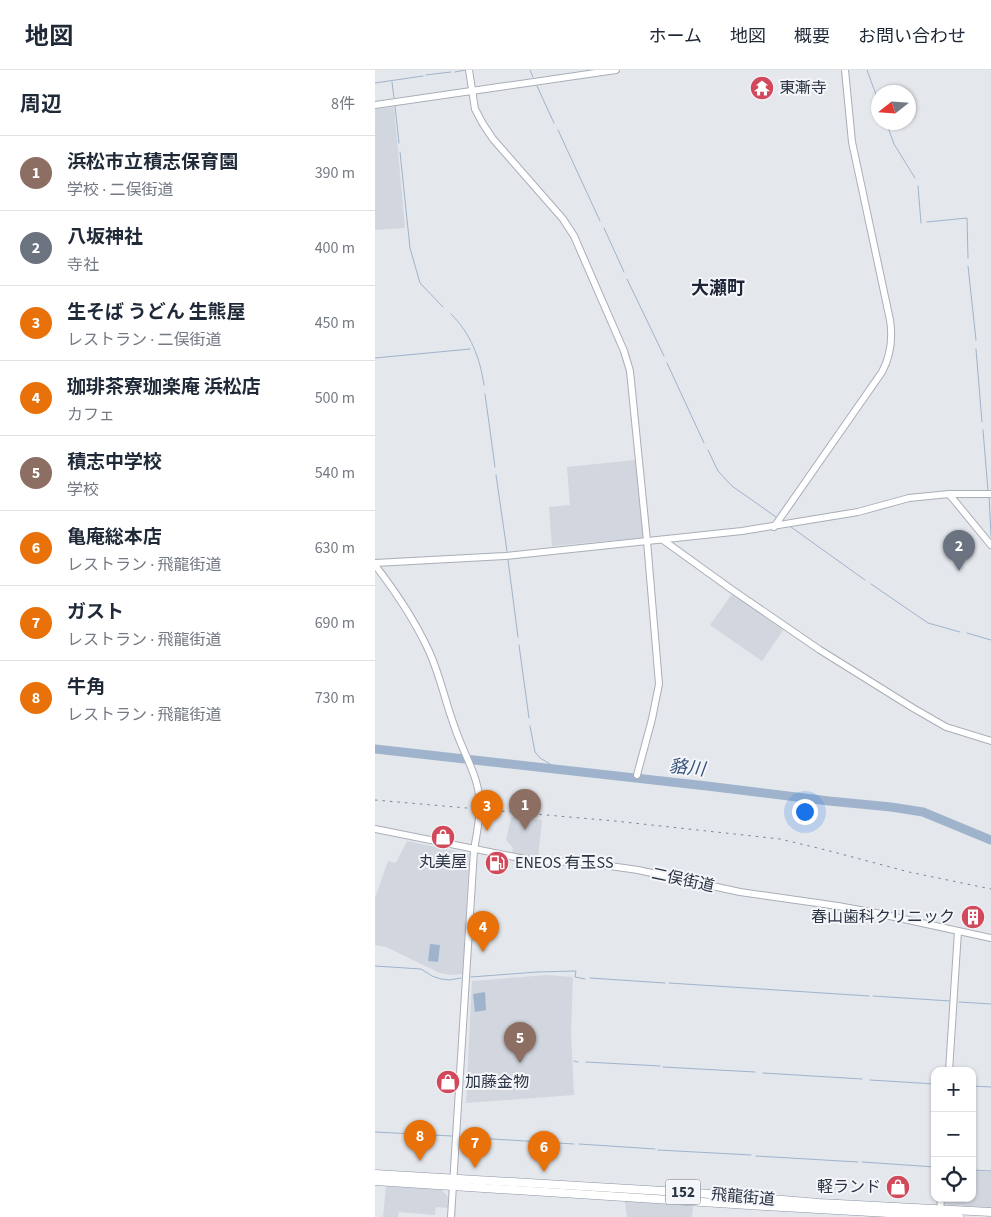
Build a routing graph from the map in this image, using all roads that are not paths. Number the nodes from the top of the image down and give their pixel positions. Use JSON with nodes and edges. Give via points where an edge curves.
{"nodes":[{"id":1,"x":469,"y":70,"type":"edge"},
{"id":2,"x":616,"y":70,"type":"edge"},
{"id":3,"x":845,"y":70,"type":"edge"},
{"id":4,"x":472,"y":91,"type":"junction"},
{"id":5,"x":375,"y":105,"type":"edge"},
{"id":6,"x":949,"y":494,"type":"junction"},
{"id":7,"x":988,"y":494,"type":"edge"},
{"id":8,"x":774,"y":527,"type":"junction"},
{"id":9,"x":663,"y":540,"type":"junction"},
{"id":10,"x":647,"y":541,"type":"junction"},
{"id":11,"x":991,"y":545,"type":"edge"},
{"id":12,"x":375,"y":564,"type":"edge"},
{"id":13,"x":991,"y":741,"type":"edge"},
{"id":14,"x":637,"y":775,"type":"dead end"},
{"id":15,"x":375,"y":829,"type":"edge"},
{"id":16,"x":474,"y":850,"type":"junction"},
{"id":17,"x":958,"y":931,"type":"junction"},
{"id":18,"x":991,"y":938,"type":"edge"},
{"id":19,"x":949,"y":1067,"type":"edge"},
{"id":20,"x":375,"y":1174,"type":"edge"},
{"id":21,"x":375,"y":1181,"type":"edge"},
{"id":22,"x":453,"y":1182,"type":"junction"},
{"id":23,"x":991,"y":1212,"type":"edge"},
{"id":24,"x":940,"y":1214,"type":"edge"},
{"id":25,"x":451,"y":1217,"type":"edge"},
{"id":26,"x":959,"y":1217,"type":"edge"}],
"edges":[{"from":1,"to":4,"type":"street"},
{"from":2,"to":4,"type":"street"},
{"from":3,"to":8,"type":"street","via":[[852,142],[892,342],[882,372]]},
{"from":4,"to":5,"type":"street"},
{"from":4,"to":10,"type":"street","via":[[475,109],[493,139],[574,236],[624,351],[630,371]]},
{"from":6,"to":7,"type":"street"},
{"from":6,"to":8,"type":"street","via":[[909,498],[858,512]]},
{"from":6,"to":11,"type":"street"},
{"from":8,"to":9,"type":"street"},
{"from":9,"to":10,"type":"street"},
{"from":9,"to":13,"type":"street","via":[[820,650],[920,712],[946,727]]},
{"from":10,"to":12,"type":"street","via":[[505,556]]},
{"from":10,"to":14,"type":"street","via":[[659,684]]},
{"from":12,"to":16,"type":"street","via":[[409,613],[428,648],[475,781],[479,809]]},
{"from":15,"to":16,"type":"street","name":"二俣街道"},
{"from":16,"to":17,"type":"street","name":"二俣街道","via":[[535,861],[582,862],[638,870]]},
{"from":16,"to":22,"type":"street"},
{"from":17,"to":18,"type":"street","name":"二俣街道"},
{"from":17,"to":19,"type":"street"},
{"from":20,"to":22,"type":"highway","name":"飛龍街道","number":"152"},
{"from":21,"to":22,"type":"highway","name":"飛龍街道","number":"152"},
{"from":22,"to":24,"type":"highway","name":"飛龍街道","number":"152","via":[[697,1193]]},
{"from":22,"to":25,"type":"street"},
{"from":23,"to":24,"type":"highway","name":"飛龍街道","number":"152"},
{"from":24,"to":26,"type":"highway","name":"飛龍街道","number":"152"}]}
